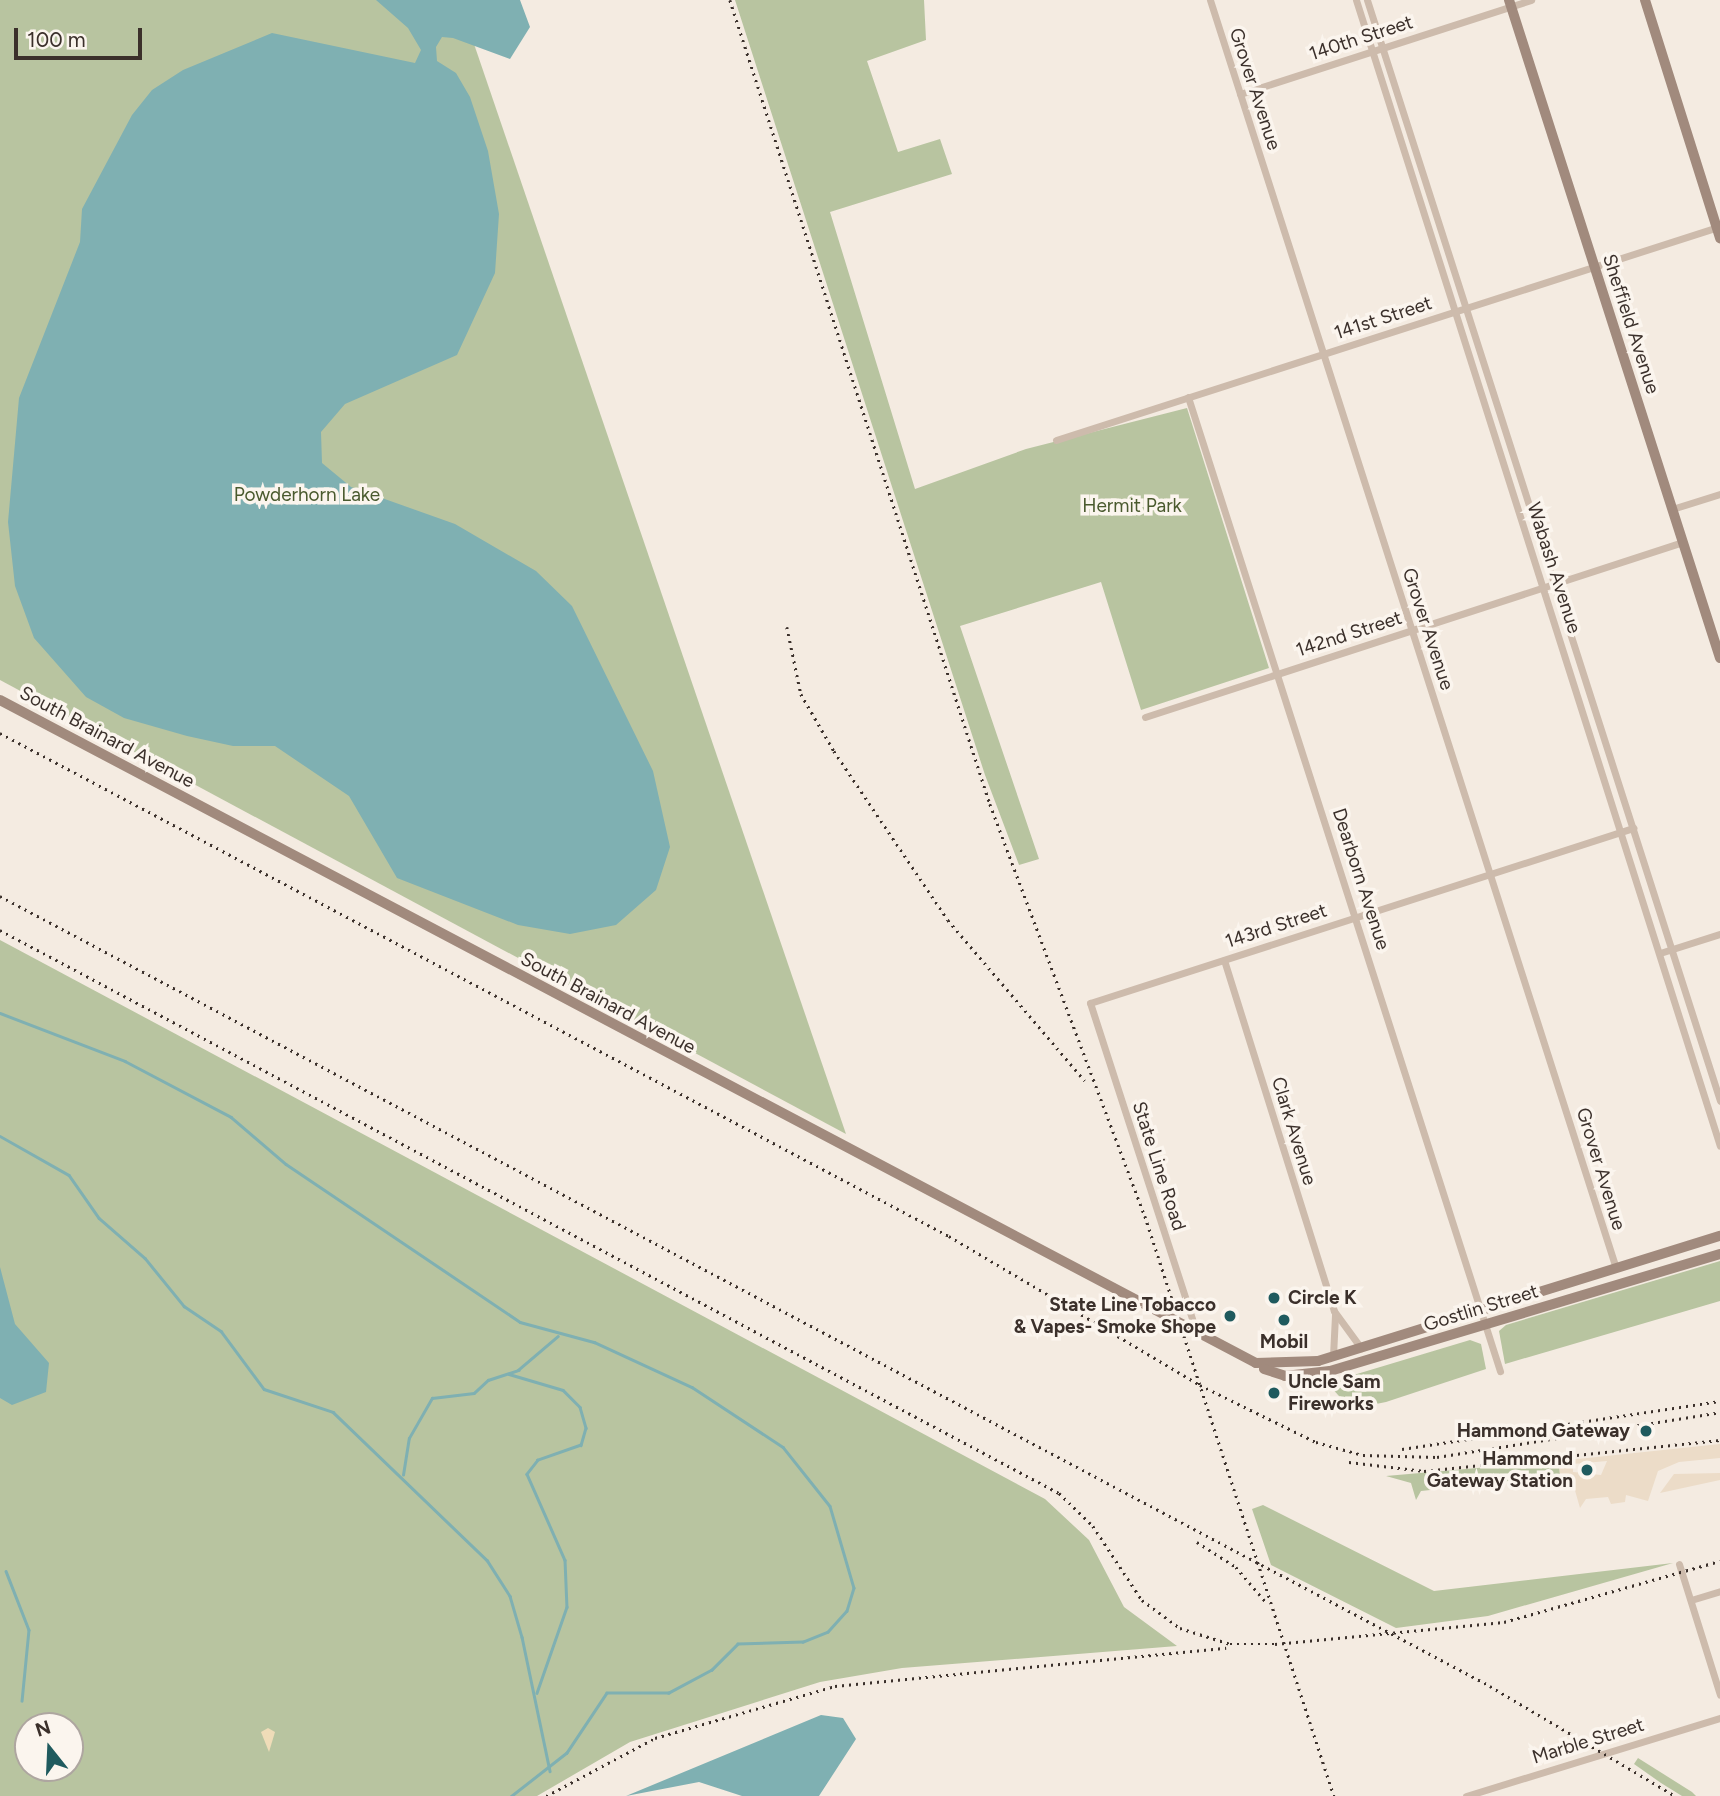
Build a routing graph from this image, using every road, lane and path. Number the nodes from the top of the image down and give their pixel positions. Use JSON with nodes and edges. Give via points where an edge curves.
{"nodes":[{"id":1,"x":1210,"y":0,"type":"edge"},
{"id":2,"x":1356,"y":0,"type":"edge"},
{"id":3,"x":1367,"y":0,"type":"edge"},
{"id":4,"x":1531,"y":0,"type":"edge"},
{"id":5,"x":1644,"y":0,"type":"edge"},
{"id":6,"x":1510,"y":3,"type":"edge"},
{"id":7,"x":1383,"y":48,"type":"junction"},
{"id":8,"x":1372,"y":51,"type":"junction"},
{"id":9,"x":1240,"y":93,"type":"junction"},
{"id":10,"x":1719,"y":231,"type":"edge"},
{"id":11,"x":1594,"y":266,"type":"junction"},
{"id":12,"x":1466,"y":307,"type":"junction"},
{"id":13,"x":1455,"y":311,"type":"junction"},
{"id":14,"x":1323,"y":354,"type":"junction"},
{"id":15,"x":1188,"y":397,"type":"junction"},
{"id":16,"x":1056,"y":440,"type":"dead end"},
{"id":17,"x":1720,"y":494,"type":"edge"},
{"id":18,"x":1672,"y":509,"type":"junction"},
{"id":19,"x":1683,"y":542,"type":"junction"},
{"id":20,"x":1555,"y":584,"type":"junction"},
{"id":21,"x":1543,"y":587,"type":"junction"},
{"id":22,"x":1412,"y":630,"type":"junction"},
{"id":23,"x":1720,"y":658,"type":"edge"},
{"id":24,"x":1279,"y":673,"type":"junction"},
{"id":25,"x":0,"y":700,"type":"edge"},
{"id":26,"x":1145,"y":717,"type":"dead end"},
{"id":27,"x":1633,"y":828,"type":"junction"},
{"id":28,"x":1620,"y":832,"type":"junction"},
{"id":29,"x":1491,"y":874,"type":"junction"},
{"id":30,"x":1356,"y":917,"type":"junction"},
{"id":31,"x":1720,"y":934,"type":"edge"},
{"id":32,"x":1672,"y":950,"type":"junction"},
{"id":33,"x":1660,"y":953,"type":"junction"},
{"id":34,"x":1224,"y":960,"type":"junction"},
{"id":35,"x":1090,"y":1003,"type":"joint"},
{"id":36,"x":1720,"y":1101,"type":"edge"},
{"id":37,"x":1720,"y":1146,"type":"edge"},
{"id":38,"x":1720,"y":1236,"type":"edge"},
{"id":39,"x":1720,"y":1254,"type":"edge"},
{"id":40,"x":1616,"y":1268,"type":"junction"},
{"id":41,"x":1481,"y":1310,"type":"junction"},
{"id":42,"x":1334,"y":1311,"type":"junction"},
{"id":43,"x":1486,"y":1326,"type":"junction"},
{"id":44,"x":1199,"y":1338,"type":"junction"},
{"id":45,"x":1361,"y":1348,"type":"junction"},
{"id":46,"x":1334,"y":1356,"type":"junction"},
{"id":47,"x":1253,"y":1362,"type":"junction"},
{"id":48,"x":1500,"y":1371,"type":"dead end"},
{"id":49,"x":1679,"y":1564,"type":"dead end"},
{"id":50,"x":1720,"y":1591,"type":"edge"},
{"id":51,"x":1691,"y":1600,"type":"junction"},
{"id":52,"x":1720,"y":1695,"type":"edge"},
{"id":53,"x":1720,"y":1718,"type":"edge"},
{"id":54,"x":1466,"y":1796,"type":"edge"}],
"edges":[{"from":1,"to":9,"type":"street","name":"Grover Avenue"},
{"from":2,"to":8,"type":"street","name":"Wabash Avenue"},
{"from":3,"to":7,"type":"street","name":"Wabash Avenue"},
{"from":4,"to":6,"type":"street","name":"140th Street"},
{"from":5,"to":10,"type":"main road"},
{"from":6,"to":7,"type":"street","name":"140th Street"},
{"from":6,"to":11,"type":"main road","name":"Sheffield Avenue"},
{"from":7,"to":8,"type":"street","name":"140th Street"},
{"from":7,"to":12,"type":"street","name":"Wabash Avenue"},
{"from":8,"to":9,"type":"street","name":"140th Street"},
{"from":8,"to":13,"type":"street","name":"Wabash Avenue"},
{"from":9,"to":14,"type":"street","name":"Grover Avenue"},
{"from":10,"to":11,"type":"street","name":"141st Street"},
{"from":11,"to":12,"type":"street","name":"141st Street"},
{"from":11,"to":18,"type":"main road","name":"Sheffield Avenue"},
{"from":12,"to":13,"type":"street","name":"141st Street"},
{"from":12,"to":20,"type":"street","name":"Wabash Avenue"},
{"from":13,"to":14,"type":"street","name":"141st Street"},
{"from":13,"to":21,"type":"street","name":"Wabash Avenue"},
{"from":14,"to":15,"type":"street","name":"141st Street"},
{"from":14,"to":22,"type":"street","name":"Grover Avenue"},
{"from":15,"to":16,"type":"street","name":"141st Street"},
{"from":15,"to":24,"type":"street","name":"Dearborn Avenue"},
{"from":17,"to":18,"type":"street"},
{"from":18,"to":19,"type":"main road","name":"Sheffield Avenue"},
{"from":19,"to":20,"type":"street","name":"142nd Street"},
{"from":19,"to":23,"type":"main road","name":"Sheffield Avenue"},
{"from":20,"to":21,"type":"street","name":"142nd Street"},
{"from":20,"to":27,"type":"street","name":"Wabash Avenue"},
{"from":21,"to":22,"type":"street","name":"142nd Street"},
{"from":21,"to":28,"type":"street","name":"Wabash Avenue"},
{"from":22,"to":24,"type":"street","name":"142nd Street"},
{"from":22,"to":29,"type":"street","name":"Grover Avenue"},
{"from":24,"to":26,"type":"street","name":"142nd Street"},
{"from":24,"to":30,"type":"street","name":"Dearborn Avenue"},
{"from":25,"to":44,"type":"main road","name":"South Brainard Avenue"},
{"from":27,"to":28,"type":"street","name":"143rd Street"},
{"from":27,"to":32,"type":"street","name":"Wabash Avenue"},
{"from":28,"to":29,"type":"street","name":"143rd Street"},
{"from":28,"to":33,"type":"street","name":"Wabash Avenue"},
{"from":29,"to":30,"type":"street","name":"143rd Street"},
{"from":29,"to":40,"type":"street","name":"Grover Avenue"},
{"from":30,"to":34,"type":"street","name":"143rd Street"},
{"from":30,"to":41,"type":"street","name":"Dearborn Avenue"},
{"from":31,"to":32,"type":"street"},
{"from":32,"to":33,"type":"street"},
{"from":32,"to":36,"type":"street","name":"Wabash Avenue"},
{"from":33,"to":37,"type":"street","name":"Wabash Avenue"},
{"from":34,"to":35,"type":"street","name":"143rd Street"},
{"from":34,"to":42,"type":"street","name":"Clark Avenue"},
{"from":35,"to":44,"type":"street","name":"State Line Road"},
{"from":38,"to":40,"type":"main road","name":"Gostlin Street"},
{"from":39,"to":43,"type":"main road","name":"Gostlin Street"},
{"from":40,"to":41,"type":"main road","name":"Gostlin Street"},
{"from":41,"to":43,"type":"street","name":"Dearborn Avenue"},
{"from":41,"to":45,"type":"main road","name":"Gostlin Street"},
{"from":42,"to":45,"type":"street","name":"Clark Avenue"},
{"from":42,"to":46,"type":"street","name":"Clark Avenue"},
{"from":43,"to":47,"type":"main road","name":"Gostlin Street","via":[[1319,1374],[1285,1376]]},
{"from":43,"to":48,"type":"street","name":"Dearborn Avenue"},
{"from":44,"to":47,"type":"main road","name":"Gostlin Street"},
{"from":45,"to":46,"type":"main road","name":"Gostlin Street"},
{"from":46,"to":47,"type":"main road","name":"Gostlin Street","via":[[1286,1366]]},
{"from":49,"to":51,"type":"street"},
{"from":50,"to":51,"type":"street"},
{"from":51,"to":52,"type":"street"},
{"from":53,"to":54,"type":"street","name":"Marble Street"}]}
